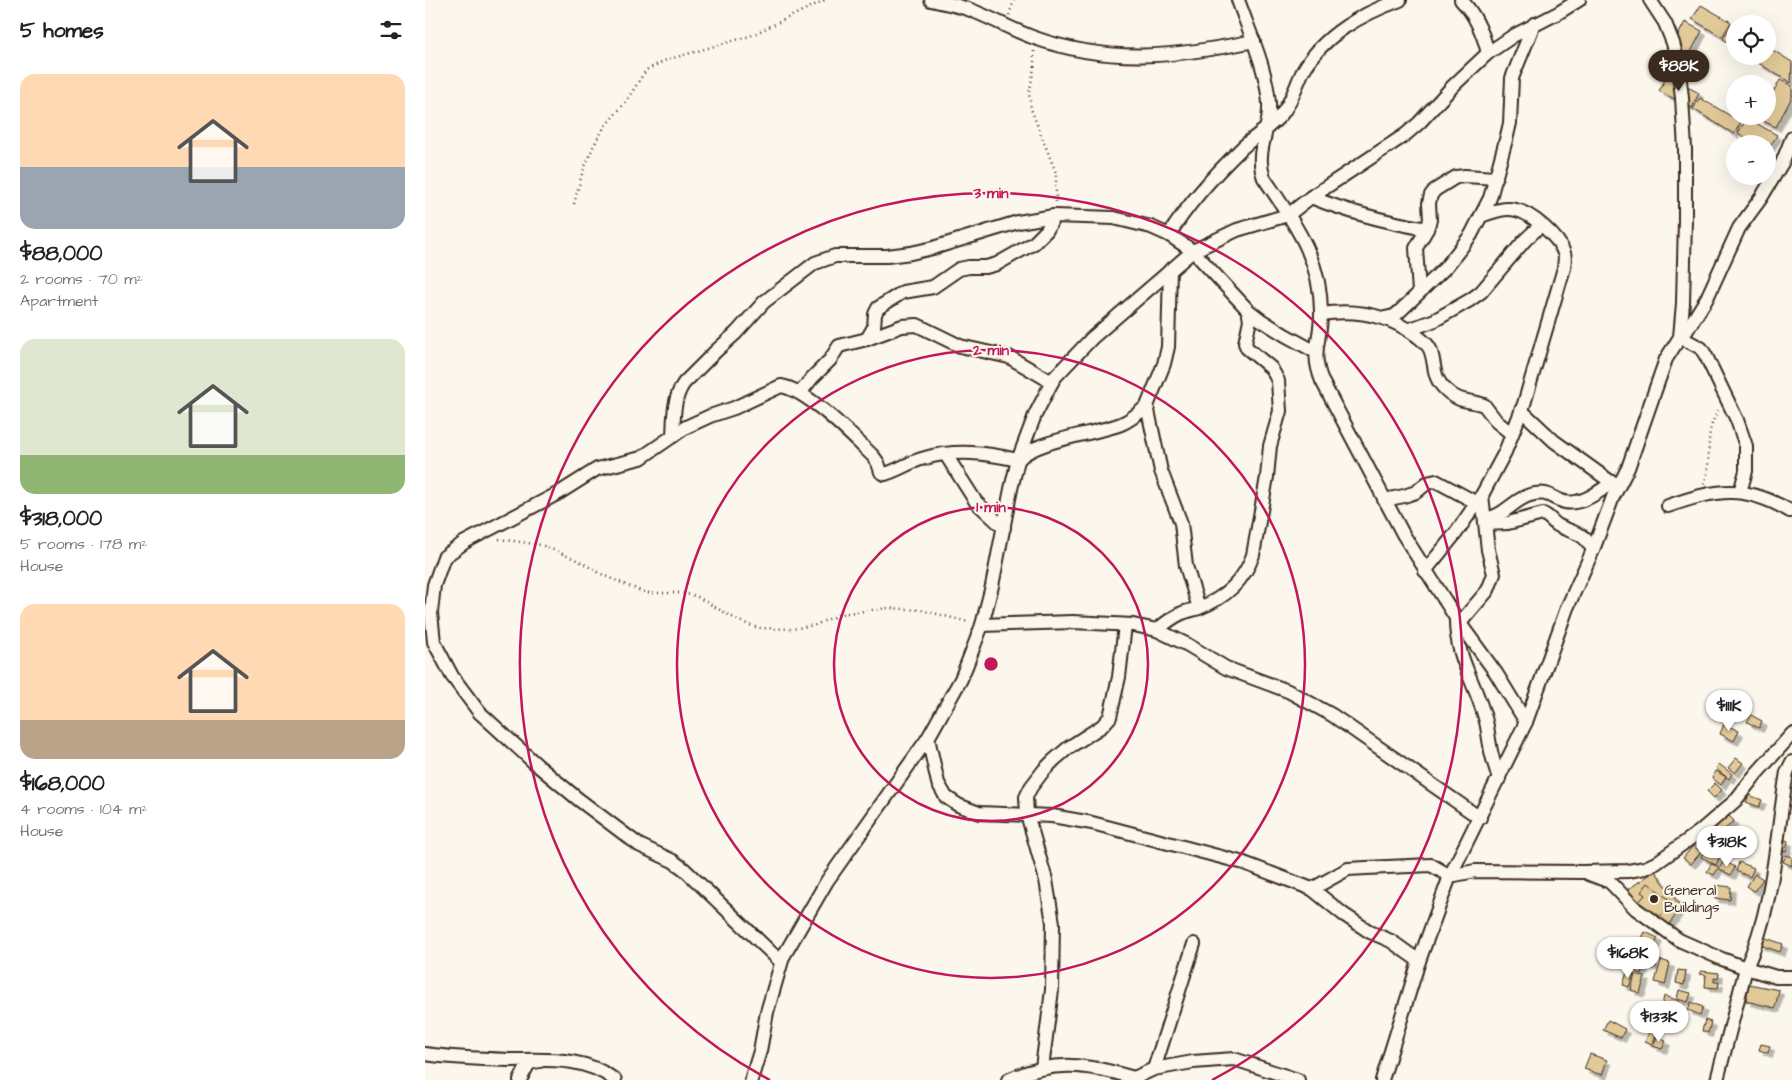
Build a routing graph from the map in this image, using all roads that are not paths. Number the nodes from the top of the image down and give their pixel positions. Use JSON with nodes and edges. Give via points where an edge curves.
{"nodes":[{"id":1,"x":931,"y":0,"type":"edge"},
{"id":2,"x":1238,"y":0,"type":"edge"},
{"id":3,"x":1400,"y":0,"type":"edge"},
{"id":4,"x":1461,"y":0,"type":"edge"},
{"id":5,"x":1565,"y":0,"type":"edge"},
{"id":6,"x":1579,"y":0,"type":"edge"},
{"id":7,"x":1649,"y":0,"type":"edge"},
{"id":8,"x":1558,"y":13,"type":"junction"},
{"id":9,"x":1535,"y":24,"type":"junction"},
{"id":10,"x":1254,"y":41,"type":"junction"},
{"id":11,"x":1488,"y":53,"type":"junction"},
{"id":12,"x":1267,"y":129,"type":"junction"},
{"id":13,"x":1792,"y":138,"type":"edge"},
{"id":14,"x":1496,"y":178,"type":"junction"},
{"id":15,"x":1311,"y":197,"type":"junction"},
{"id":16,"x":1289,"y":215,"type":"junction"},
{"id":17,"x":1054,"y":216,"type":"junction"},
{"id":18,"x":1481,"y":216,"type":"junction"},
{"id":19,"x":1541,"y":225,"type":"junction"},
{"id":20,"x":1427,"y":229,"type":"junction"},
{"id":21,"x":1169,"y":235,"type":"junction"},
{"id":22,"x":1193,"y":251,"type":"junction"},
{"id":23,"x":1170,"y":270,"type":"junction"},
{"id":24,"x":1419,"y":292,"type":"junction"},
{"id":25,"x":1248,"y":310,"type":"junction"},
{"id":26,"x":1321,"y":314,"type":"junction"},
{"id":27,"x":1385,"y":318,"type":"junction"},
{"id":28,"x":1408,"y":330,"type":"junction"},
{"id":29,"x":867,"y":339,"type":"junction"},
{"id":30,"x":1316,"y":352,"type":"junction"},
{"id":31,"x":1052,"y":382,"type":"junction"},
{"id":32,"x":800,"y":393,"type":"junction"},
{"id":33,"x":1147,"y":406,"type":"junction"},
{"id":34,"x":1521,"y":410,"type":"junction"},
{"id":35,"x":1512,"y":434,"type":"junction"},
{"id":36,"x":673,"y":436,"type":"junction"},
{"id":37,"x":946,"y":455,"type":"junction"},
{"id":38,"x":1018,"y":460,"type":"junction"},
{"id":39,"x":1616,"y":484,"type":"junction"},
{"id":40,"x":1740,"y":492,"type":"junction"},
{"id":41,"x":1480,"y":499,"type":"junction"},
{"id":42,"x":1384,"y":500,"type":"junction"},
{"id":43,"x":1668,"y":506,"type":"dead end"},
{"id":44,"x":1790,"y":511,"type":"dead end"},
{"id":45,"x":1486,"y":522,"type":"junction"},
{"id":46,"x":1003,"y":528,"type":"junction"},
{"id":47,"x":1593,"y":550,"type":"junction"},
{"id":48,"x":1425,"y":571,"type":"junction"},
{"id":49,"x":1199,"y":608,"type":"junction"},
{"id":50,"x":1458,"y":620,"type":"junction"},
{"id":51,"x":982,"y":625,"type":"junction"},
{"id":52,"x":1125,"y":625,"type":"junction"},
{"id":53,"x":1157,"y":630,"type":"junction"},
{"id":54,"x":1526,"y":722,"type":"junction"},
{"id":55,"x":1792,"y":734,"type":"edge"},
{"id":56,"x":928,"y":738,"type":"junction"},
{"id":57,"x":1790,"y":769,"type":"edge"},
{"id":58,"x":1499,"y":779,"type":"junction"},
{"id":59,"x":1792,"y":800,"type":"edge"},
{"id":60,"x":1781,"y":812,"type":"junction"},
{"id":61,"x":1027,"y":814,"type":"junction"},
{"id":62,"x":1480,"y":818,"type":"junction"},
{"id":63,"x":1583,"y":872,"type":"junction"},
{"id":64,"x":1450,"y":876,"type":"junction"},
{"id":65,"x":1312,"y":888,"type":"junction"},
{"id":66,"x":1193,"y":944,"type":"dead end"},
{"id":67,"x":1419,"y":961,"type":"junction"},
{"id":68,"x":781,"y":962,"type":"junction"},
{"id":69,"x":1746,"y":968,"type":"junction"},
{"id":70,"x":1792,"y":977,"type":"edge"},
{"id":71,"x":425,"y":1054,"type":"edge"},
{"id":72,"x":546,"y":1060,"type":"junction"},
{"id":73,"x":1042,"y":1068,"type":"junction"},
{"id":74,"x":1154,"y":1069,"type":"junction"},
{"id":75,"x":1134,"y":1079,"type":"edge"},
{"id":76,"x":521,"y":1080,"type":"edge"},
{"id":77,"x":615,"y":1080,"type":"edge"},
{"id":78,"x":751,"y":1080,"type":"edge"},
{"id":79,"x":1008,"y":1080,"type":"edge"},
{"id":80,"x":1298,"y":1080,"type":"edge"},
{"id":81,"x":1382,"y":1080,"type":"edge"},
{"id":82,"x":1717,"y":1080,"type":"edge"}],
"edges":[{"from":1,"to":10,"type":"street","via":[[968,9],[1031,37],[1099,54],[1166,55]]},
{"from":2,"to":10,"type":"street"},
{"from":3,"to":12,"type":"street","via":[[1355,20],[1315,53],[1283,113]]},
{"from":4,"to":11,"type":"street","via":[[1477,23]]},
{"from":5,"to":8,"type":"street"},
{"from":6,"to":8,"type":"street"},
{"from":7,"to":39,"type":"street","via":[[1665,23],[1673,43],[1682,98],[1685,149],[1683,303],[1680,338],[1665,359],[1628,468]]},
{"from":8,"to":9,"type":"street"},
{"from":9,"to":11,"type":"street"},
{"from":9,"to":14,"type":"street","via":[[1512,78],[1510,123]]},
{"from":10,"to":12,"type":"street","via":[[1266,84],[1269,105]]},
{"from":11,"to":15,"type":"street","via":[[1405,135]]},
{"from":12,"to":16,"type":"street","via":[[1259,158],[1261,170]]},
{"from":12,"to":21,"type":"street","via":[[1243,148],[1191,201]]},
{"from":13,"to":40,"type":"street","via":[[1782,163],[1739,228],[1707,298],[1682,338],[1701,348],[1707,356],[1737,420],[1746,446],[1747,471]]},
{"from":14,"to":18,"type":"street"},
{"from":14,"to":20,"type":"street","via":[[1456,177],[1435,190],[1429,203]]},
{"from":15,"to":16,"type":"street"},
{"from":15,"to":20,"type":"street","via":[[1374,219]]},
{"from":16,"to":22,"type":"street","via":[[1237,230]]},
{"from":16,"to":26,"type":"street","via":[[1306,243],[1315,271]]},
{"from":17,"to":21,"type":"street","via":[[1114,218]]},
{"from":17,"to":29,"type":"street","via":[[1047,230],[1034,243],[997,264],[959,270],[933,287],[903,292],[884,304],[875,314],[875,327]]},
{"from":17,"to":36,"type":"street","via":[[1018,222],[911,253],[835,256],[815,263],[764,302],[685,383],[675,406]]},
{"from":18,"to":19,"type":"street","via":[[1515,210],[1526,213]]},
{"from":18,"to":24,"type":"street","via":[[1471,235],[1445,268]]},
{"from":19,"to":28,"type":"street","via":[[1471,300],[1435,320]]},
{"from":19,"to":34,"type":"street","via":[[1560,244],[1565,254],[1564,268]]},
{"from":20,"to":24,"type":"street","via":[[1416,248]]},
{"from":21,"to":22,"type":"street"},
{"from":22,"to":23,"type":"street"},
{"from":22,"to":25,"type":"street"},
{"from":23,"to":31,"type":"street","via":[[1092,338]]},
{"from":23,"to":33,"type":"street","via":[[1168,347]]},
{"from":24,"to":27,"type":"street","via":[[1398,313]]},
{"from":25,"to":30,"type":"street","via":[[1271,328]]},
{"from":25,"to":49,"type":"street","via":[[1250,320],[1245,344],[1275,375],[1279,391],[1279,418],[1270,446],[1249,567],[1226,594]]},
{"from":26,"to":27,"type":"street","via":[[1352,312]]},
{"from":26,"to":30,"type":"street"},
{"from":27,"to":28,"type":"street"},
{"from":28,"to":35,"type":"street","via":[[1426,343],[1431,351],[1434,372],[1445,390],[1461,401],[1484,405]]},
{"from":29,"to":31,"type":"street","via":[[902,326],[917,325],[961,346],[1009,358]]},
{"from":29,"to":32,"type":"street","via":[[838,346],[830,360]]},
{"from":30,"to":42,"type":"street","via":[[1316,366],[1322,381]]},
{"from":31,"to":38,"type":"street"},
{"from":32,"to":36,"type":"street","via":[[784,386],[777,387]]},
{"from":32,"to":37,"type":"street","via":[[875,458],[883,474],[926,457]]},
{"from":33,"to":38,"type":"street","via":[[1121,424],[1045,445],[1024,453]]},
{"from":33,"to":49,"type":"street","via":[[1161,470],[1181,523],[1186,566]]},
{"from":34,"to":35,"type":"street"},
{"from":34,"to":39,"type":"street","via":[[1554,441]]},
{"from":35,"to":41,"type":"street"},
{"from":36,"to":68,"type":"street","via":[[641,458],[597,468],[559,493],[478,535],[444,557],[434,585],[431,613],[434,642],[452,676],[479,712],[556,782],[639,845],[684,869]]},
{"from":37,"to":38,"type":"street","via":[[980,453]]},
{"from":37,"to":46,"type":"street","via":[[976,502]]},
{"from":38,"to":46,"type":"street"},
{"from":39,"to":45,"type":"street","via":[[1576,502],[1565,502],[1549,494],[1531,495]]},
{"from":39,"to":47,"type":"street"},
{"from":40,"to":43,"type":"street","via":[[1697,496]]},
{"from":40,"to":44,"type":"street"},
{"from":41,"to":42,"type":"street","via":[[1436,481],[1427,483],[1416,492]]},
{"from":41,"to":45,"type":"street"},
{"from":41,"to":48,"type":"street"},
{"from":42,"to":48,"type":"street"},
{"from":45,"to":47,"type":"street","via":[[1508,523],[1547,515],[1558,526],[1579,533]]},
{"from":45,"to":50,"type":"street","via":[[1494,574],[1487,590]]},
{"from":46,"to":51,"type":"street"},
{"from":47,"to":54,"type":"street","via":[[1567,608]]},
{"from":48,"to":50,"type":"street"},
{"from":49,"to":53,"type":"street","via":[[1179,614]]},
{"from":50,"to":54,"type":"street"},
{"from":50,"to":58,"type":"street","via":[[1458,646],[1486,720]]},
{"from":51,"to":52,"type":"street","via":[[1073,622]]},
{"from":51,"to":56,"type":"street","via":[[961,679]]},
{"from":52,"to":53,"type":"street"},
{"from":52,"to":61,"type":"street","via":[[1110,717],[1044,770],[1028,793],[1025,801]]},
{"from":53,"to":62,"type":"street","via":[[1225,668],[1288,691],[1333,715]]},
{"from":54,"to":58,"type":"street"},
{"from":55,"to":63,"type":"street","via":[[1735,801],[1656,863],[1628,871]]},
{"from":56,"to":61,"type":"street","via":[[938,784],[951,802],[979,813]]},
{"from":56,"to":68,"type":"street","via":[[827,880]]},
{"from":57,"to":60,"type":"street"},
{"from":58,"to":62,"type":"street"},
{"from":59,"to":60,"type":"street"},
{"from":60,"to":69,"type":"street","via":[[1768,903]]},
{"from":61,"to":65,"type":"street","via":[[1069,818],[1111,828],[1244,863]]},
{"from":61,"to":73,"type":"street","via":[[1046,880],[1053,924],[1052,990]]},
{"from":62,"to":64,"type":"street"},
{"from":63,"to":64,"type":"street","via":[[1475,870]]},
{"from":63,"to":69,"type":"street","via":[[1610,882],[1636,909],[1675,938]]},
{"from":64,"to":65,"type":"street","via":[[1431,865],[1365,868],[1348,870]]},
{"from":64,"to":67,"type":"street"},
{"from":65,"to":67,"type":"street","via":[[1343,914]]},
{"from":66,"to":74,"type":"street"},
{"from":67,"to":81,"type":"street"},
{"from":68,"to":78,"type":"street"},
{"from":69,"to":70,"type":"street","via":[[1776,977]]},
{"from":69,"to":82,"type":"street"},
{"from":71,"to":72,"type":"street"},
{"from":72,"to":76,"type":"street","via":[[529,1063]]},
{"from":72,"to":77,"type":"street","via":[[594,1066]]},
{"from":73,"to":75,"type":"street","via":[[1081,1065]]},
{"from":73,"to":79,"type":"street"},
{"from":74,"to":75,"type":"street"},
{"from":74,"to":80,"type":"street","via":[[1234,1059]]}]}
